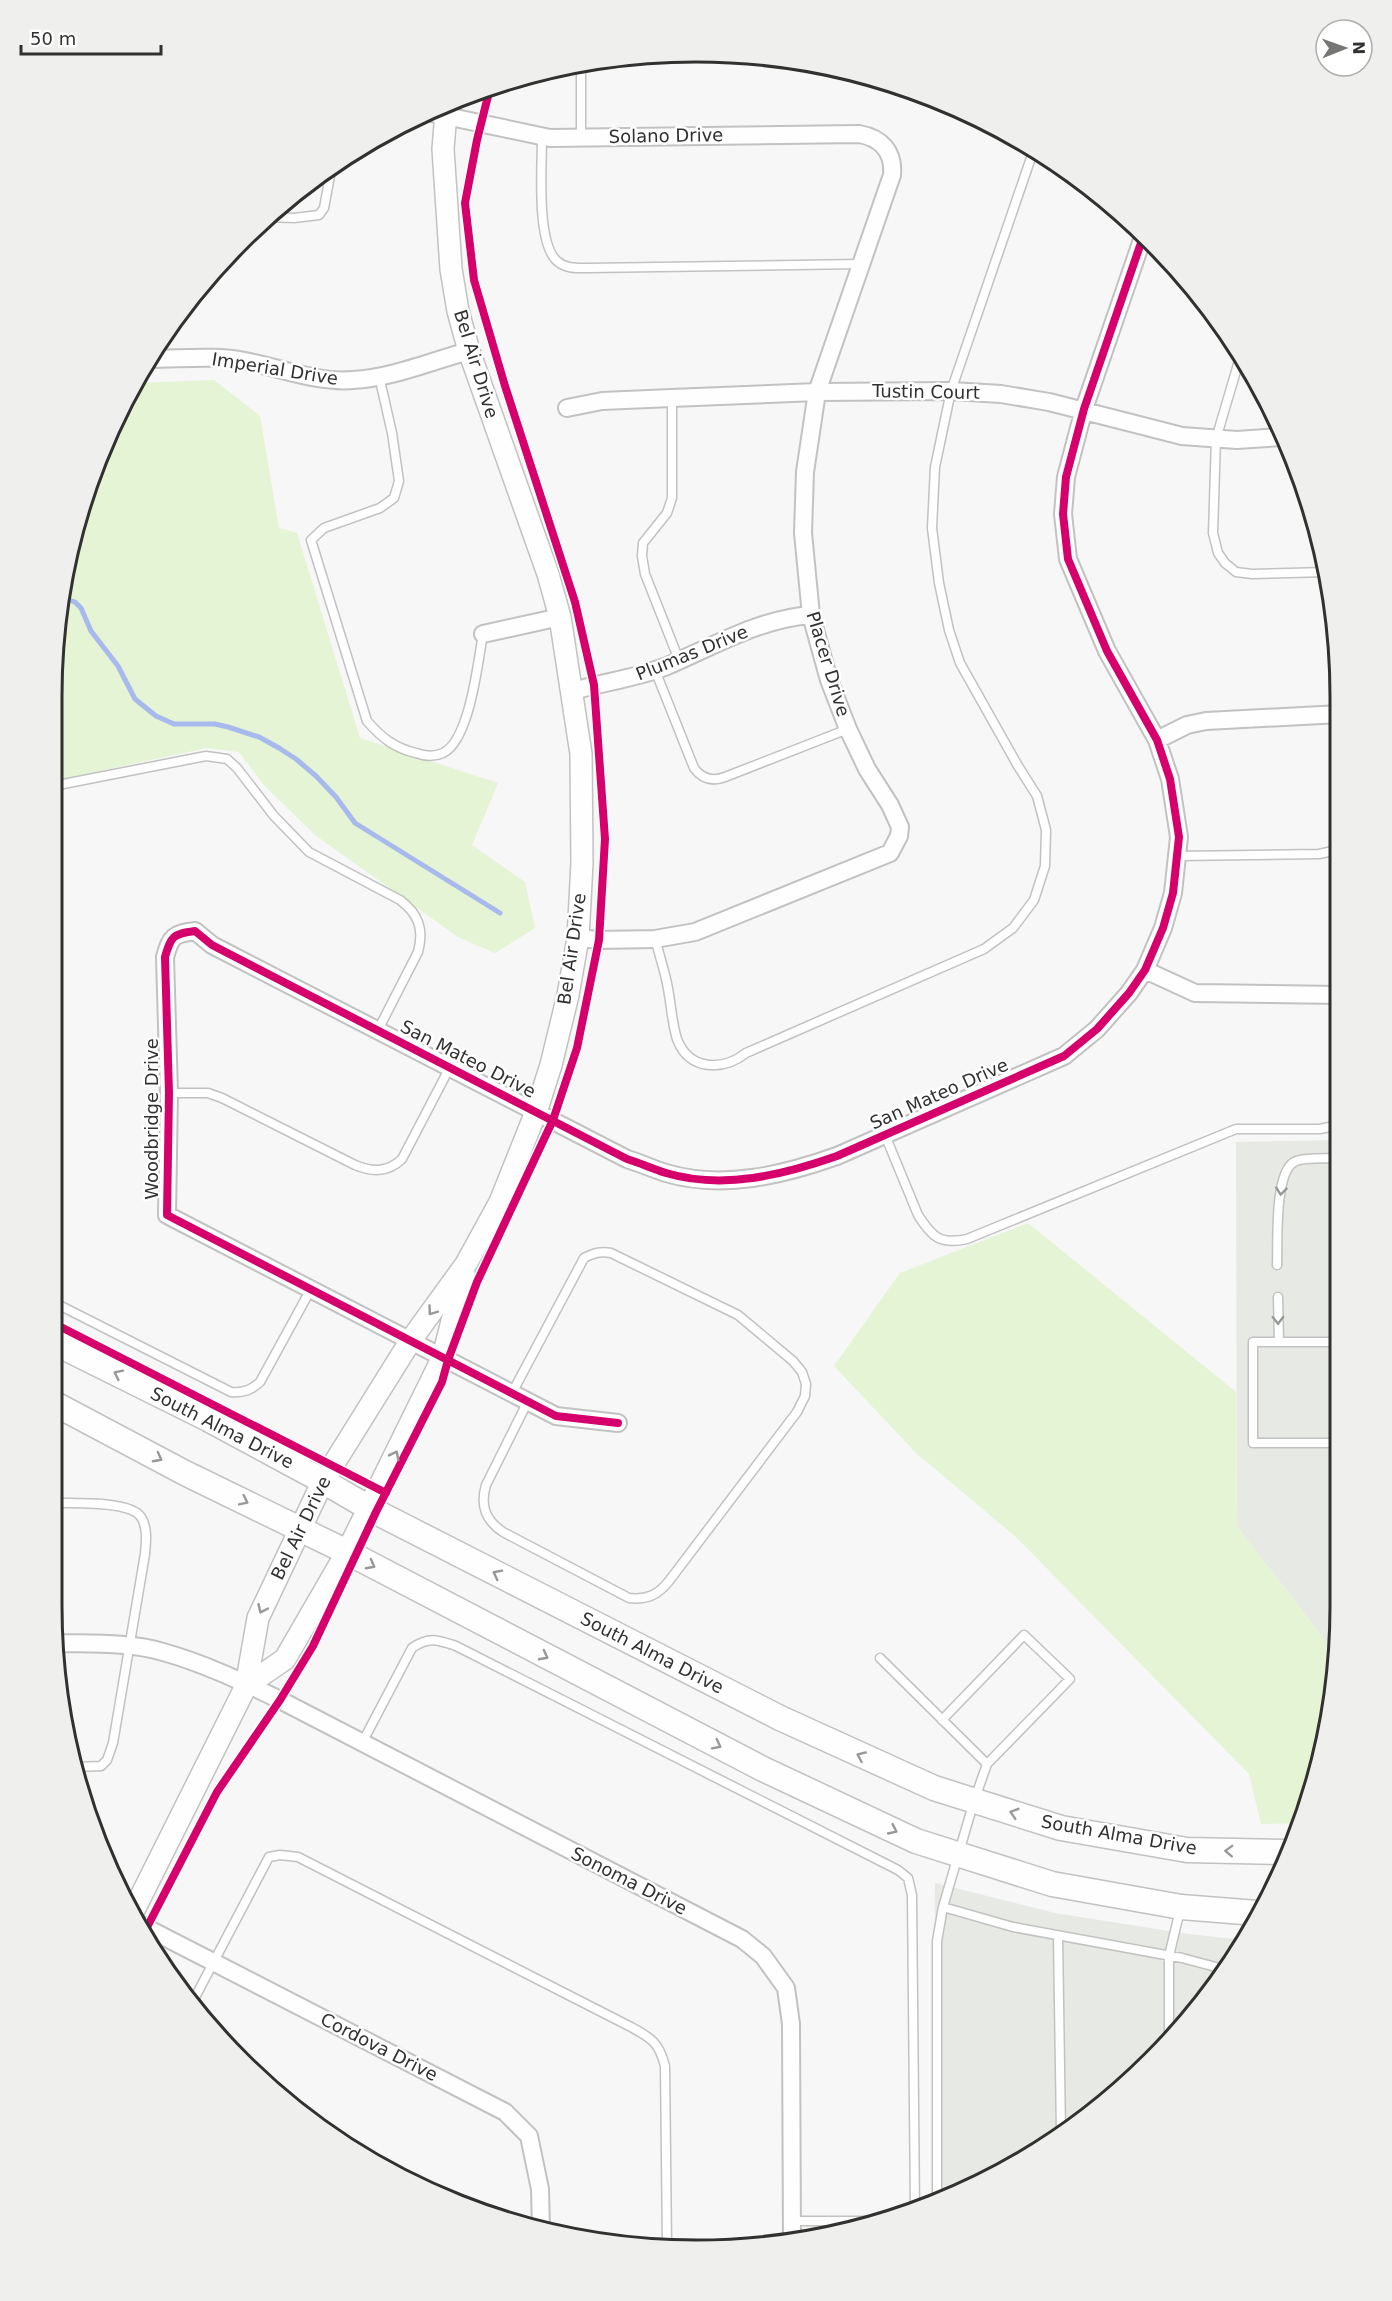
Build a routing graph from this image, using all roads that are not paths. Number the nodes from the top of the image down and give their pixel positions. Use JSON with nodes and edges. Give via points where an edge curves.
{"nodes":[{"id":1,"x":581,"y":72,"type":"edge"},
{"id":2,"x":448,"y":112,"type":"edge"},
{"id":3,"x":440,"y":116,"type":"edge"},
{"id":4,"x":542,"y":137,"type":"junction"},
{"id":5,"x":581,"y":138,"type":"junction"},
{"id":6,"x":885,"y":147,"type":"joint"},
{"id":7,"x":1031,"y":158,"type":"edge"},
{"id":8,"x":330,"y":178,"type":"edge"},
{"id":9,"x":279,"y":218,"type":"edge"},
{"id":10,"x":1141,"y":243,"type":"edge"},
{"id":11,"x":861,"y":264,"type":"junction"},
{"id":12,"x":469,"y":351,"type":"junction"},
{"id":13,"x":159,"y":359,"type":"edge"},
{"id":14,"x":1237,"y":366,"type":"edge"},
{"id":15,"x":379,"y":376,"type":"junction"},
{"id":16,"x":951,"y":391,"type":"junction"},
{"id":17,"x":817,"y":392,"type":"junction"},
{"id":18,"x":672,"y":398,"type":"junction"},
{"id":19,"x":567,"y":408,"type":"dead end"},
{"id":20,"x":1084,"y":409,"type":"junction"},
{"id":21,"x":1275,"y":437,"type":"edge"},
{"id":22,"x":1216,"y":439,"type":"junction"},
{"id":23,"x":1318,"y":572,"type":"edge"},
{"id":24,"x":811,"y":615,"type":"junction"},
{"id":25,"x":560,"y":617,"type":"junction"},
{"id":26,"x":483,"y":634,"type":"joint"},
{"id":27,"x":679,"y":660,"type":"junction"},
{"id":28,"x":655,"y":670,"type":"junction"},
{"id":29,"x":573,"y":691,"type":"junction"},
{"id":30,"x":1330,"y":715,"type":"edge"},
{"id":31,"x":849,"y":729,"type":"junction"},
{"id":32,"x":1156,"y":740,"type":"junction"},
{"id":33,"x":62,"y":784,"type":"edge"},
{"id":34,"x":1330,"y":852,"type":"edge"},
{"id":35,"x":1178,"y":856,"type":"junction"},
{"id":36,"x":177,"y":933,"type":"joint"},
{"id":37,"x":578,"y":938,"type":"junction"},
{"id":38,"x":655,"y":939,"type":"junction"},
{"id":39,"x":1144,"y":970,"type":"junction"},
{"id":40,"x":1330,"y":995,"type":"edge"},
{"id":41,"x":378,"y":1030,"type":"junction"},
{"id":42,"x":450,"y":1066,"type":"junction"},
{"id":43,"x":169,"y":1093,"type":"junction"},
{"id":44,"x":536,"y":1112,"type":"junction"},
{"id":45,"x":1330,"y":1127,"type":"edge"},
{"id":46,"x":885,"y":1134,"type":"junction"},
{"id":47,"x":1330,"y":1159,"type":"edge"},
{"id":48,"x":466,"y":1264,"type":"junction"},
{"id":49,"x":1277,"y":1265,"type":"dead end"},
{"id":50,"x":311,"y":1289,"type":"junction"},
{"id":51,"x":1278,"y":1298,"type":"dead end"},
{"id":52,"x":62,"y":1307,"type":"edge"},
{"id":53,"x":411,"y":1340,"type":"junction"},
{"id":54,"x":1279,"y":1342,"type":"junction"},
{"id":55,"x":1330,"y":1342,"type":"edge"},
{"id":56,"x":62,"y":1346,"type":"edge"},
{"id":57,"x":443,"y":1357,"type":"junction"},
{"id":58,"x":512,"y":1393,"type":"junction"},
{"id":59,"x":528,"y":1401,"type":"junction"},
{"id":60,"x":62,"y":1408,"type":"edge"},
{"id":61,"x":618,"y":1423,"type":"dead end"},
{"id":62,"x":1330,"y":1443,"type":"edge"},
{"id":63,"x":323,"y":1480,"type":"junction"},
{"id":64,"x":62,"y":1503,"type":"edge"},
{"id":65,"x":369,"y":1507,"type":"junction"},
{"id":66,"x":300,"y":1529,"type":"junction"},
{"id":67,"x":347,"y":1552,"type":"junction"},
{"id":68,"x":63,"y":1643,"type":"edge"},
{"id":69,"x":130,"y":1646,"type":"junction"},
{"id":70,"x":879,"y":1658,"type":"dead end"},
{"id":71,"x":238,"y":1682,"type":"junction"},
{"id":72,"x":942,"y":1720,"type":"junction"},
{"id":73,"x":362,"y":1743,"type":"junction"},
{"id":74,"x":987,"y":1764,"type":"junction"},
{"id":75,"x":82,"y":1767,"type":"edge"},
{"id":76,"x":974,"y":1801,"type":"junction"},
{"id":77,"x":1280,"y":1852,"type":"edge"},
{"id":78,"x":960,"y":1854,"type":"junction"},
{"id":79,"x":137,"y":1904,"type":"edge"},
{"id":80,"x":943,"y":1907,"type":"junction"},
{"id":81,"x":1181,"y":1907,"type":"junction"},
{"id":82,"x":1250,"y":1912,"type":"edge"},
{"id":83,"x":152,"y":1931,"type":"edge"},
{"id":84,"x":1058,"y":1936,"type":"junction"},
{"id":85,"x":1169,"y":1956,"type":"junction"},
{"id":86,"x":213,"y":1962,"type":"junction"},
{"id":87,"x":1217,"y":1968,"type":"edge"},
{"id":88,"x":196,"y":1995,"type":"edge"},
{"id":89,"x":1169,"y":2027,"type":"edge"},
{"id":90,"x":1061,"y":2124,"type":"edge"},
{"id":91,"x":937,"y":2192,"type":"edge"},
{"id":92,"x":915,"y":2200,"type":"edge"},
{"id":93,"x":541,"y":2220,"type":"edge"},
{"id":94,"x":792,"y":2221,"type":"junction"},
{"id":95,"x":847,"y":2221,"type":"edge"},
{"id":96,"x":792,"y":2232,"type":"edge"},
{"id":97,"x":667,"y":2239,"type":"edge"}],
"edges":[{"from":1,"to":5,"type":"lane"},
{"from":2,"to":4,"type":"street","name":"Solano Drive"},
{"from":3,"to":12,"type":"street","name":"Bel Air Drive","via":[[451,269]]},
{"from":4,"to":5,"type":"street","name":"Solano Drive"},
{"from":4,"to":11,"type":"lane","via":[[546,246],[566,267]]},
{"from":5,"to":6,"type":"street","name":"Solano Drive","via":[[859,134],[878,140]]},
{"from":6,"to":11,"type":"street","name":"Placer Drive","via":[[893,165],[892,175]]},
{"from":7,"to":16,"type":"lane"},
{"from":8,"to":9,"type":"lane","via":[[319,215]]},
{"from":10,"to":20,"type":"street","name":"San Mateo Drive"},
{"from":11,"to":17,"type":"street","name":"Placer Drive"},
{"from":12,"to":15,"type":"street","name":"Imperial Drive"},
{"from":12,"to":25,"type":"street","name":"Bel Air Drive"},
{"from":13,"to":15,"type":"street","name":"Imperial Drive","via":[[221,358],[351,381]]},
{"from":14,"to":22,"type":"lane"},
{"from":15,"to":26,"type":"lane","via":[[399,481],[394,498],[380,508],[324,528],[311,540],[368,721],[381,738],[405,751],[427,756],[443,753],[455,743],[471,704]]},
{"from":16,"to":17,"type":"street","name":"Tustin Court"},
{"from":16,"to":20,"type":"street","name":"Tustin Court","via":[[1001,394]]},
{"from":16,"to":38,"type":"lane","via":[[935,467],[932,528],[939,583],[960,663],[1037,796],[1046,842],[1045,866],[1034,900],[1013,928],[984,949],[722,1066],[708,1066],[684,1052]]},
{"from":17,"to":18,"type":"street","name":"Tustin Court"},
{"from":17,"to":24,"type":"street","name":"Placer Drive","via":[[805,472],[802,533]]},
{"from":18,"to":19,"type":"street","name":"Tustin Court","via":[[602,401]]},
{"from":18,"to":27,"type":"lane","via":[[672,498],[667,513],[643,543],[642,556],[645,574]]},
{"from":20,"to":22,"type":"street","name":"Tustin Court","via":[[1182,436]]},
{"from":20,"to":32,"type":"street","name":"San Mateo Drive","via":[[1066,477],[1068,559],[1107,651]]},
{"from":21,"to":22,"type":"street","name":"Tustin Court"},
{"from":22,"to":23,"type":"lane","via":[[1213,533],[1225,563],[1236,572],[1252,574]]},
{"from":24,"to":27,"type":"street","name":"Plumas Drive","via":[[769,622]]},
{"from":24,"to":31,"type":"street","name":"Placer Drive","via":[[829,680]]},
{"from":25,"to":26,"type":"street"},
{"from":25,"to":29,"type":"street","name":"Bel Air Drive"},
{"from":27,"to":28,"type":"street","name":"Plumas Drive"},
{"from":28,"to":29,"type":"street","name":"Plumas Drive"},
{"from":28,"to":31,"type":"lane","via":[[694,768],[704,778],[725,777]]},
{"from":29,"to":37,"type":"street","name":"Bel Air Drive","via":[[584,816]]},
{"from":30,"to":32,"type":"street","via":[[1206,721],[1187,725]]},
{"from":31,"to":38,"type":"street","name":"Placer Drive","via":[[867,769],[897,818],[899,836],[890,854],[695,932]]},
{"from":32,"to":35,"type":"street","name":"San Mateo Drive","via":[[1170,778]]},
{"from":33,"to":41,"type":"lane","via":[[206,756],[227,759],[309,852],[400,900],[417,917],[421,928],[418,952]]},
{"from":34,"to":35,"type":"lane"},
{"from":35,"to":39,"type":"street","name":"San Mateo Drive","via":[[1163,928]]},
{"from":36,"to":41,"type":"street","name":"San Mateo Drive","via":[[195,931],[212,945]]},
{"from":36,"to":43,"type":"street","name":"Woodbridge Drive","via":[[169,941],[165,957]]},
{"from":37,"to":38,"type":"street","name":"Placer Drive"},
{"from":37,"to":44,"type":"street","name":"Bel Air Drive","via":[[568,995]]},
{"from":39,"to":40,"type":"street","via":[[1195,993]]},
{"from":39,"to":46,"type":"street","name":"San Mateo Drive","via":[[1097,1029],[1064,1056]]},
{"from":41,"to":42,"type":"street","name":"San Mateo Drive"},
{"from":42,"to":43,"type":"lane","via":[[402,1159],[380,1171],[355,1165],[222,1098],[208,1093]]},
{"from":42,"to":44,"type":"street","name":"San Mateo Drive"},
{"from":43,"to":50,"type":"street","name":"Woodbridge Drive","via":[[167,1215]]},
{"from":44,"to":46,"type":"street","name":"San Mateo Drive","via":[[627,1159],[668,1173],[705,1179],[746,1180],[802,1168]]},
{"from":44,"to":48,"type":"street","name":"Bel Air Drive","via":[[500,1202]]},
{"from":45,"to":46,"type":"lane","via":[[1236,1129],[955,1242],[934,1237],[918,1215]]},
{"from":47,"to":49,"type":"lane","one_way":true,"via":[[1295,1161],[1286,1168],[1281,1185]]},
{"from":48,"to":53,"type":"street","name":"Bel Air Drive","one_way":true},
{"from":48,"to":57,"type":"street","name":"Bel Air Drive"},
{"from":50,"to":52,"type":"lane","via":[[260,1382],[242,1393],[231,1392]]},
{"from":50,"to":53,"type":"street","name":"Woodbridge Drive"},
{"from":51,"to":54,"type":"lane","one_way":true},
{"from":53,"to":57,"type":"street","name":"Woodbridge Drive"},
{"from":53,"to":63,"type":"street","name":"Bel Air Drive"},
{"from":54,"to":55,"type":"lane"},
{"from":54,"to":62,"type":"lane","via":[[1253,1342],[1253,1443]]},
{"from":63,"to":56,"type":"main road","name":"South Alma Drive","one_way":true},
{"from":57,"to":58,"type":"street","name":"Woodbridge Drive"},
{"from":65,"to":57,"type":"street","name":"Bel Air Drive","one_way":true},
{"from":58,"to":59,"type":"street","name":"Woodbridge Drive"},
{"from":58,"to":59,"type":"lane","via":[[584,1258],[595,1252],[612,1253],[738,1316],[793,1361],[806,1384],[797,1412],[669,1581],[652,1597],[641,1599],[629,1598],[502,1532],[487,1517],[483,1507],[486,1485]]},
{"from":59,"to":61,"type":"street","name":"Woodbridge Drive","via":[[556,1416]]},
{"from":60,"to":66,"type":"main road","one_way":true},
{"from":63,"to":65,"type":"main road","name":"South Alma Drive"},
{"from":63,"to":66,"type":"street","name":"Bel Air Drive"},
{"from":64,"to":69,"type":"lane","via":[[124,1507],[141,1518],[146,1531],[145,1554]]},
{"from":65,"to":67,"type":"street","name":"Bel Air Drive"},
{"from":76,"to":65,"type":"main road","name":"South Alma Drive","one_way":true,"via":[[934,1788],[780,1718]]},
{"from":66,"to":67,"type":"main road"},
{"from":66,"to":71,"type":"street","name":"Bel Air Drive","one_way":true,"via":[[258,1618]]},
{"from":67,"to":71,"type":"street","name":"Bel Air Drive","via":[[285,1659]]},
{"from":67,"to":78,"type":"main road","one_way":true,"via":[[763,1769],[916,1841]]},
{"from":68,"to":69,"type":"street","name":"Sonoma Drive"},
{"from":69,"to":71,"type":"street","name":"Sonoma Drive","via":[[162,1652]]},
{"from":69,"to":75,"type":"lane","via":[[107,1760],[101,1766]]},
{"from":70,"to":72,"type":"lane"},
{"from":71,"to":73,"type":"street","name":"Sonoma Drive"},
{"from":71,"to":79,"type":"street","name":"Bel Air Drive"},
{"from":72,"to":74,"type":"lane"},
{"from":72,"to":74,"type":"lane","via":[[1024,1635],[1070,1679]]},
{"from":73,"to":92,"type":"lane","via":[[412,1647],[424,1640],[440,1640],[908,1878],[912,1894]]},
{"from":73,"to":94,"type":"street","name":"Sonoma Drive","via":[[742,1939],[763,1956],[786,1988],[791,2024]]},
{"from":74,"to":76,"type":"lane"},
{"from":77,"to":76,"type":"main road","name":"South Alma Drive","one_way":true,"via":[[1187,1850],[1061,1828]]},
{"from":76,"to":78,"type":"lane"},
{"from":78,"to":80,"type":"lane"},
{"from":78,"to":81,"type":"main road","via":[[1053,1884]]},
{"from":80,"to":84,"type":"lane"},
{"from":80,"to":91,"type":"lane","via":[[937,1941]]},
{"from":81,"to":82,"type":"main road"},
{"from":81,"to":85,"type":"lane"},
{"from":83,"to":86,"type":"street","name":"Cordova Drive"},
{"from":84,"to":85,"type":"lane"},
{"from":84,"to":90,"type":"lane"},
{"from":85,"to":87,"type":"lane"},
{"from":85,"to":89,"type":"lane"},
{"from":86,"to":88,"type":"lane"},
{"from":86,"to":93,"type":"street","name":"Cordova Drive","via":[[505,2112],[528,2136],[540,2189]]},
{"from":86,"to":97,"type":"lane","via":[[269,1857],[288,1855],[653,2040],[662,2053],[664,2066]]},
{"from":94,"to":95,"type":"lane"},
{"from":94,"to":96,"type":"street","name":"Sonoma Drive"}]}
